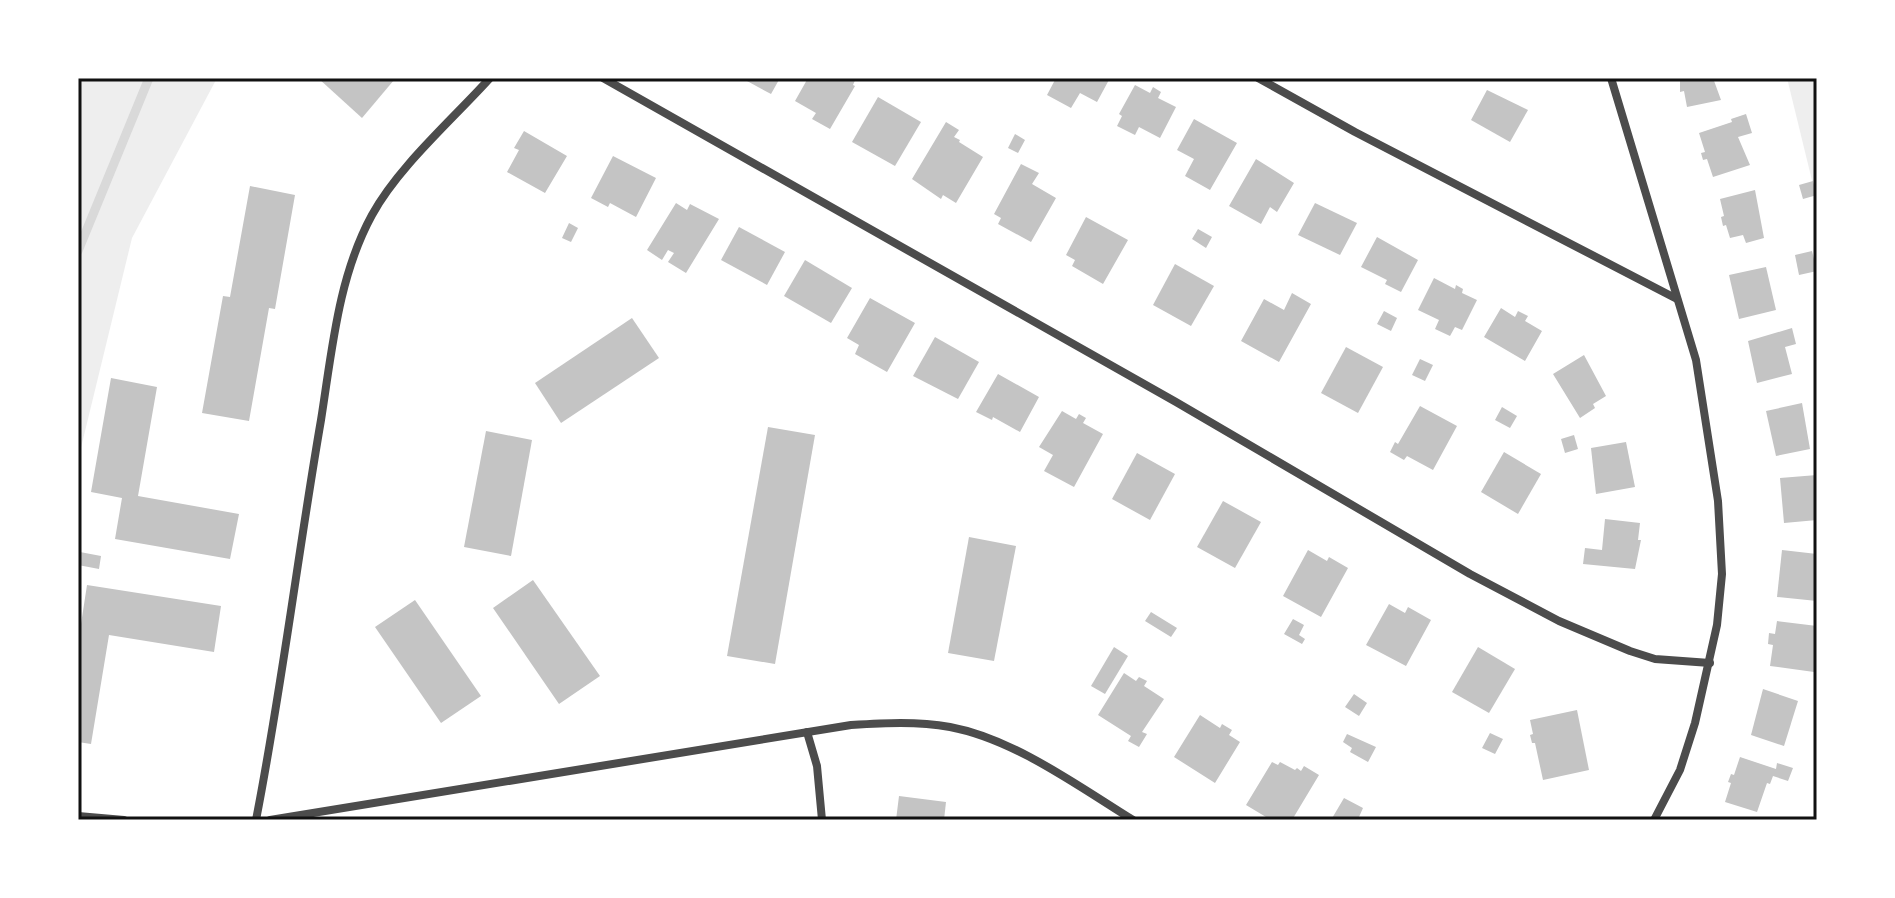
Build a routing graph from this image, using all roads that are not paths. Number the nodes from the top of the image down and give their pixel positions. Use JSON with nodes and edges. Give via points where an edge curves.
{"nodes":[{"id":1,"x":490,"y":78,"type":"edge"},
{"id":2,"x":603,"y":78,"type":"edge"},
{"id":3,"x":1258,"y":78,"type":"edge"},
{"id":4,"x":1611,"y":78,"type":"edge"},
{"id":5,"x":1677,"y":299,"type":"junction"},
{"id":6,"x":1710,"y":663,"type":"junction"},
{"id":7,"x":807,"y":732,"type":"junction"},
{"id":8,"x":78,"y":816,"type":"edge"},
{"id":9,"x":124,"y":820,"type":"edge"},
{"id":10,"x":256,"y":820,"type":"edge"},
{"id":11,"x":270,"y":820,"type":"edge"},
{"id":12,"x":822,"y":820,"type":"edge"},
{"id":13,"x":1133,"y":820,"type":"edge"},
{"id":14,"x":1654,"y":820,"type":"edge"}],
"edges":[{"from":1,"to":10,"type":"street","via":[[398,178],[372,214],[354,254],[338,314]]},
{"from":2,"to":6,"type":"street","via":[[1470,574],[1559,621],[1655,659]]},
{"from":3,"to":5,"type":"street"},
{"from":4,"to":5,"type":"street"},
{"from":5,"to":6,"type":"street","via":[[1696,360],[1718,501],[1722,574]]},
{"from":6,"to":14,"type":"street","via":[[1680,770]]},
{"from":7,"to":11,"type":"street"},
{"from":7,"to":12,"type":"street","via":[[817,766]]},
{"from":7,"to":13,"type":"street","via":[[906,722],[952,727],[1000,743],[1055,771]]},
{"from":8,"to":9,"type":"street"}]}
